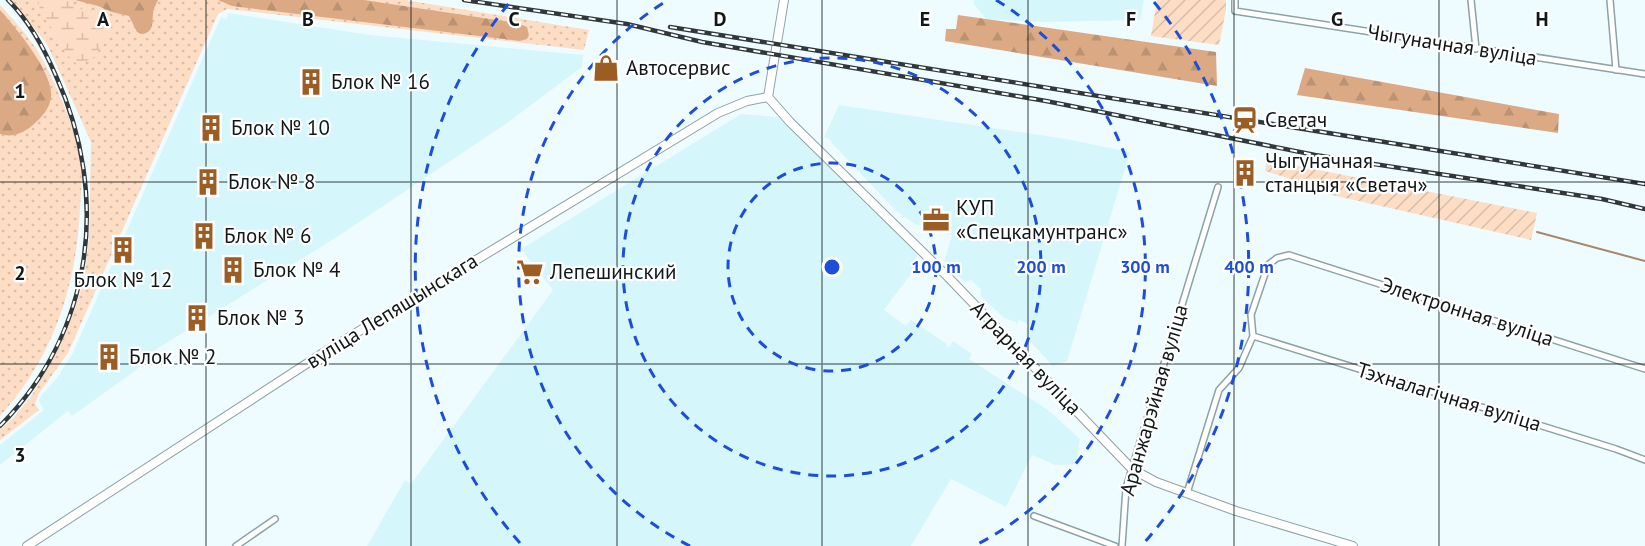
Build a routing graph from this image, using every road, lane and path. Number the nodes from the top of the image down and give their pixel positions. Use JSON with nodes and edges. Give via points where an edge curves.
{"nodes":[{"id":1,"x":784,"y":0,"type":"edge"},
{"id":2,"x":1235,"y":0,"type":"edge"},
{"id":3,"x":1471,"y":0,"type":"edge"},
{"id":4,"x":1610,"y":0,"type":"edge"},
{"id":5,"x":1476,"y":49,"type":"junction"},
{"id":6,"x":1616,"y":70,"type":"junction"},
{"id":7,"x":1645,"y":74,"type":"edge"},
{"id":8,"x":768,"y":97,"type":"junction"},
{"id":9,"x":1218,"y":187,"type":"dead end"},
{"id":10,"x":1253,"y":336,"type":"junction"},
{"id":11,"x":1645,"y":369,"type":"edge"},
{"id":12,"x":1645,"y":459,"type":"edge"},
{"id":13,"x":1132,"y":469,"type":"junction"},
{"id":14,"x":1186,"y":493,"type":"junction"},
{"id":15,"x":1034,"y":516,"type":"dead end"},
{"id":16,"x":275,"y":519,"type":"dead end"},
{"id":17,"x":1328,"y":543,"type":"edge"},
{"id":18,"x":27,"y":546,"type":"edge"},
{"id":19,"x":236,"y":546,"type":"edge"},
{"id":20,"x":1115,"y":546,"type":"edge"},
{"id":21,"x":1122,"y":546,"type":"edge"},
{"id":22,"x":1353,"y":546,"type":"edge"}],
"edges":[{"from":1,"to":8,"type":"street"},
{"from":2,"to":5,"type":"street","name":"Чыгуначная вуліца","via":[[1235,11]]},
{"from":3,"to":5,"type":"street"},
{"from":4,"to":6,"type":"street"},
{"from":5,"to":6,"type":"street","name":"Чыгуначная вуліца"},
{"from":6,"to":7,"type":"street","name":"Чыгуначная вуліца"},
{"from":8,"to":13,"type":"street","name":"Аграрная вуліца","via":[[1019,349]]},
{"from":8,"to":18,"type":"street","name":"вуліца Лепяшынскага","via":[[718,113],[541,220],[322,353]]},
{"from":9,"to":13,"type":"street","name":"Аранжарэйная вуліца"},
{"from":10,"to":11,"type":"street","name":"Электронная вуліца","via":[[1251,315],[1268,265],[1289,255]]},
{"from":10,"to":12,"type":"street","name":"Тэхналагічная вуліца"},
{"from":10,"to":14,"type":"street","via":[[1239,368],[1219,390]]},
{"from":13,"to":14,"type":"street","name":"Аграрная вуліца"},
{"from":13,"to":21,"type":"street","name":"Аранжарэйная вуліца","via":[[1126,488]]},
{"from":14,"to":17,"type":"street","name":"Аграрная вуліца"},
{"from":15,"to":20,"type":"street"},
{"from":16,"to":19,"type":"street"},
{"from":17,"to":22,"type":"street","name":"Аграрная вуліца"}]}
